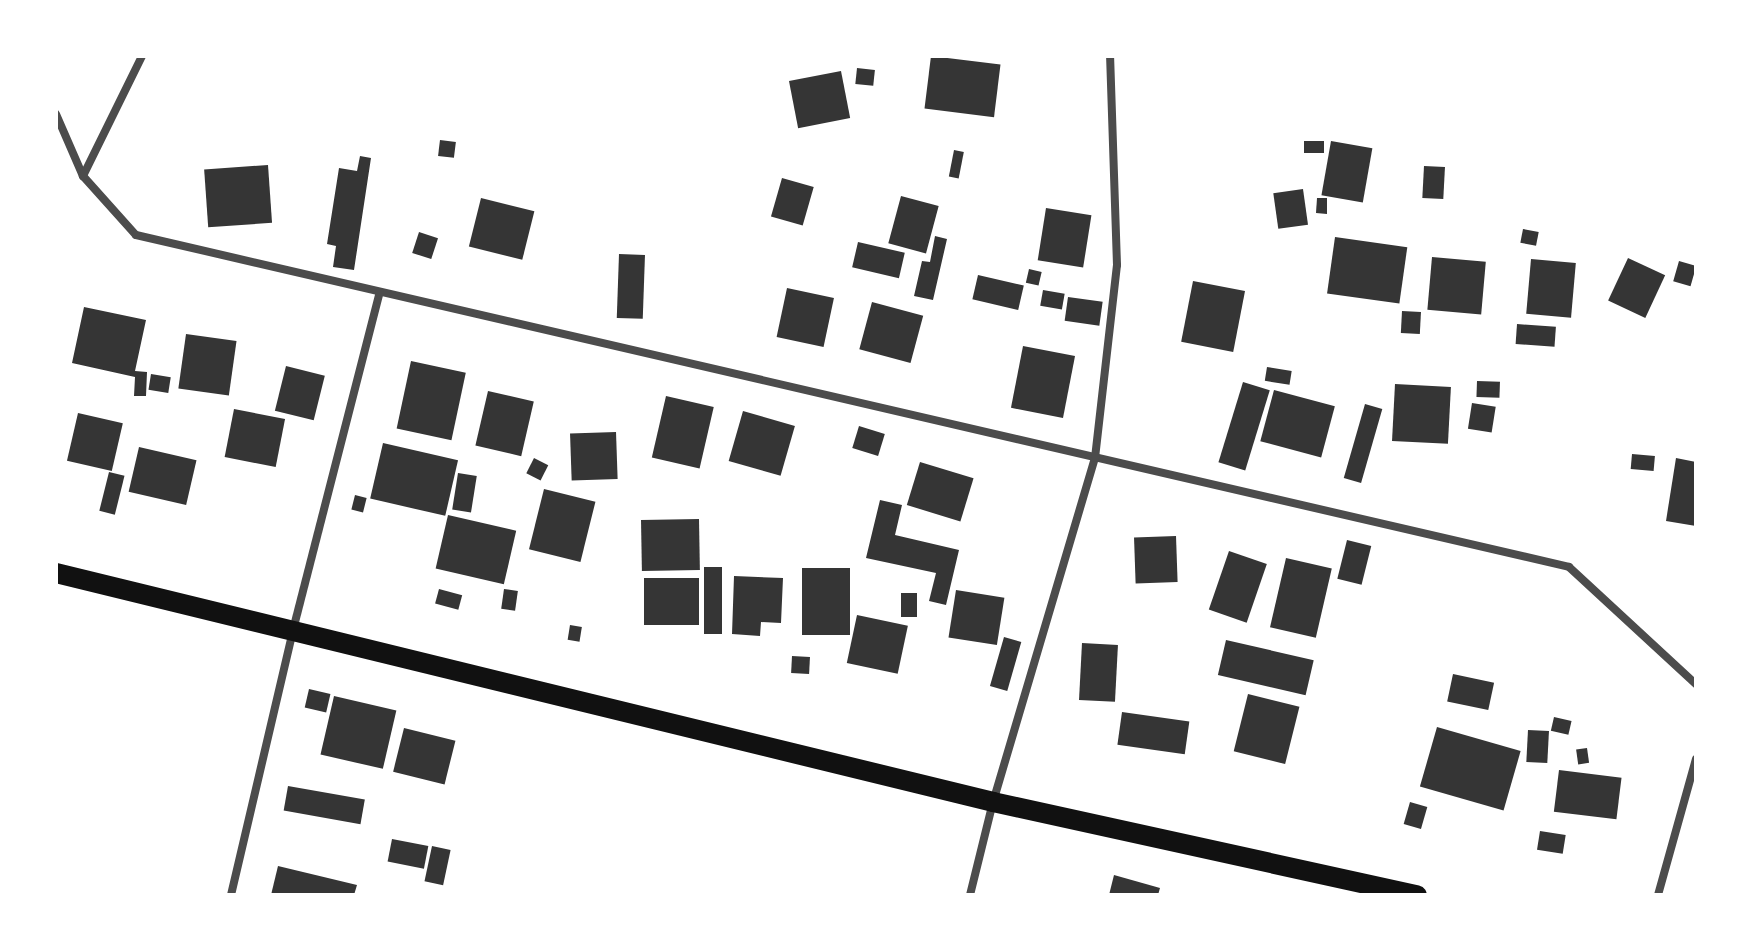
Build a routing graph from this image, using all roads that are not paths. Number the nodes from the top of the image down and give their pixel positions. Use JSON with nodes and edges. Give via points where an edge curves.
{"nodes":[{"id":1,"x":142,"y":56,"type":"edge"},
{"id":2,"x":1110,"y":56,"type":"edge"},
{"id":3,"x":56,"y":114,"type":"edge"},
{"id":4,"x":83,"y":176,"type":"junction"},
{"id":5,"x":380,"y":292,"type":"junction"},
{"id":6,"x":1095,"y":458,"type":"junction"},
{"id":7,"x":56,"y":573,"type":"edge"},
{"id":8,"x":293,"y":630,"type":"junction"},
{"id":9,"x":1696,"y":684,"type":"edge"},
{"id":10,"x":1696,"y":759,"type":"edge"},
{"id":11,"x":993,"y":802,"type":"junction"},
{"id":12,"x":231,"y":895,"type":"edge"},
{"id":13,"x":970,"y":895,"type":"edge"},
{"id":14,"x":1417,"y":895,"type":"edge"},
{"id":15,"x":1658,"y":895,"type":"edge"}],
"edges":[{"from":1,"to":4,"type":"street"},
{"from":2,"to":6,"type":"street","via":[[1117,265]]},
{"from":3,"to":4,"type":"street"},
{"from":4,"to":5,"type":"street","via":[[136,235]]},
{"from":5,"to":6,"type":"street"},
{"from":5,"to":8,"type":"street"},
{"from":6,"to":9,"type":"street","via":[[1569,567]]},
{"from":6,"to":11,"type":"street"},
{"from":7,"to":8,"type":"main road"},
{"from":8,"to":11,"type":"main road"},
{"from":8,"to":12,"type":"street"},
{"from":10,"to":15,"type":"street"},
{"from":11,"to":13,"type":"street"},
{"from":11,"to":14,"type":"main road"}]}
